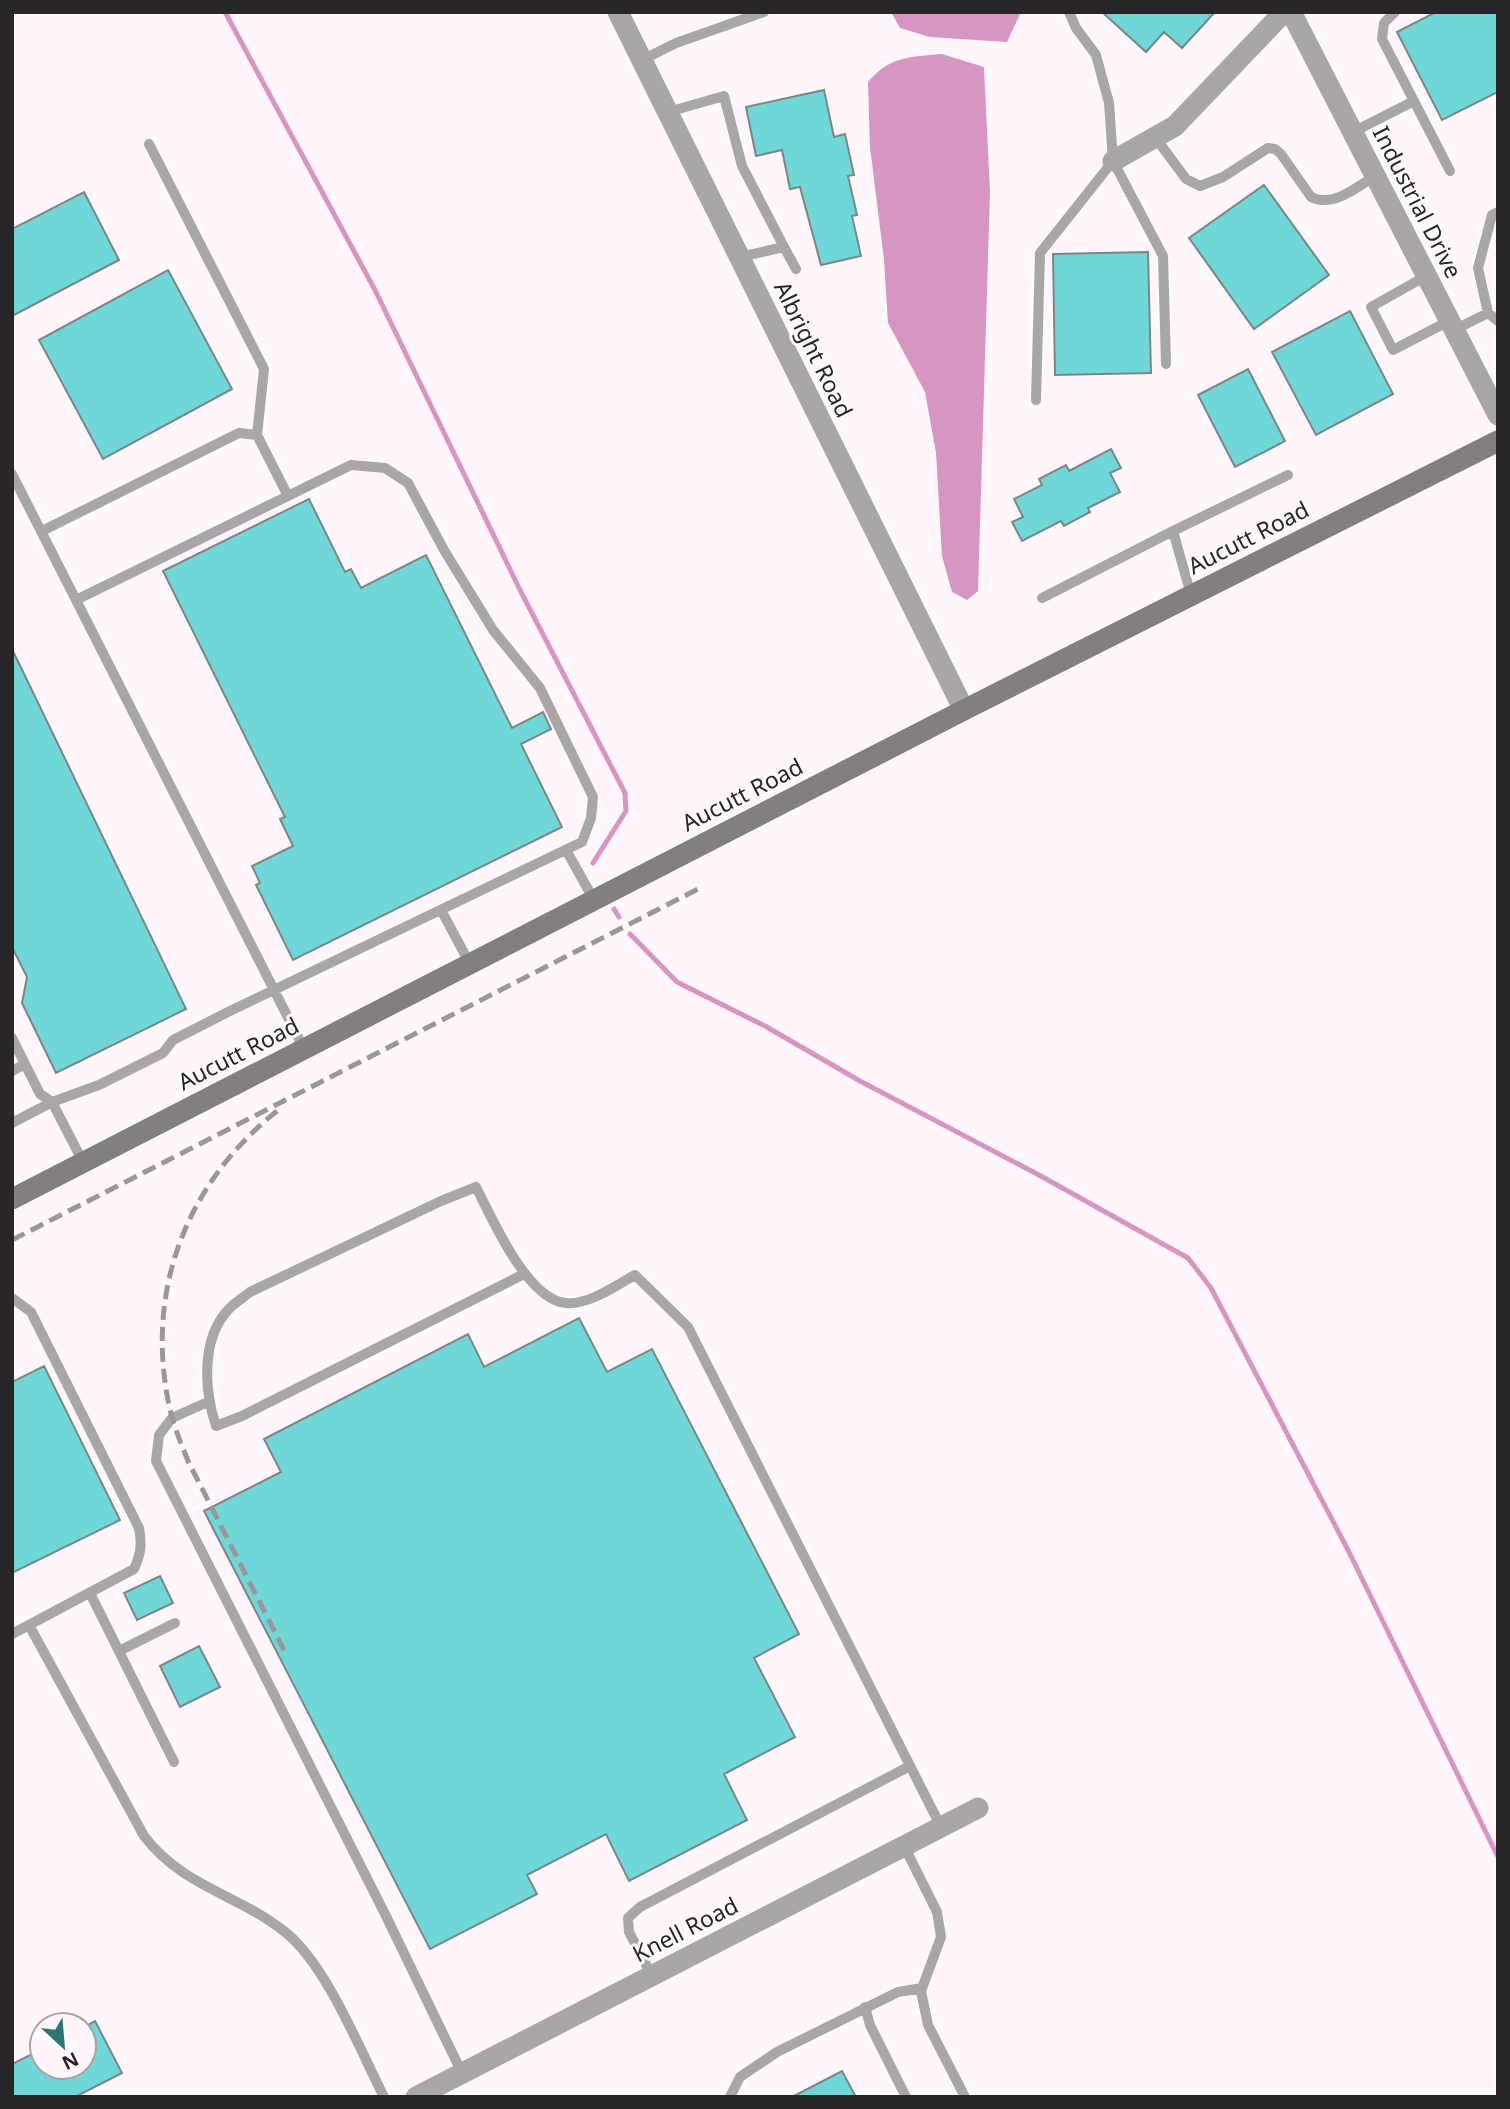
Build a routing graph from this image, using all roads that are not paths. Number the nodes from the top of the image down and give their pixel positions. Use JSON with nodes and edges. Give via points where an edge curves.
{"nodes":[{"id":1,"x":618,"y":12,"type":"edge"},
{"id":2,"x":764,"y":12,"type":"edge"},
{"id":3,"x":1069,"y":12,"type":"edge"},
{"id":4,"x":1284,"y":12,"type":"edge"},
{"id":5,"x":1291,"y":12,"type":"edge"},
{"id":6,"x":1395,"y":12,"type":"edge"},
{"id":7,"x":642,"y":60,"type":"junction"},
{"id":8,"x":1414,"y":101,"type":"junction"},
{"id":9,"x":668,"y":112,"type":"junction"},
{"id":10,"x":1353,"y":132,"type":"junction"},
{"id":11,"x":1155,"y":137,"type":"junction"},
{"id":12,"x":149,"y":144,"type":"dead end"},
{"id":13,"x":1113,"y":161,"type":"junction"},
{"id":14,"x":1450,"y":171,"type":"dead end"},
{"id":15,"x":1375,"y":176,"type":"junction"},
{"id":16,"x":1498,"y":212,"type":"edge"},
{"id":17,"x":784,"y":247,"type":"junction"},
{"id":18,"x":740,"y":257,"type":"junction"},
{"id":19,"x":796,"y":269,"type":"dead end"},
{"id":20,"x":1426,"y":276,"type":"junction"},
{"id":21,"x":1488,"y":313,"type":"junction"},
{"id":22,"x":1498,"y":321,"type":"edge"},
{"id":23,"x":1452,"y":326,"type":"junction"},
{"id":24,"x":1166,"y":364,"type":"dead end"},
{"id":25,"x":1036,"y":400,"type":"dead end"},
{"id":26,"x":1498,"y":415,"type":"edge"},
{"id":27,"x":257,"y":435,"type":"junction"},
{"id":28,"x":1498,"y":441,"type":"edge"},
{"id":29,"x":12,"y":474,"type":"edge"},
{"id":30,"x":1288,"y":475,"type":"dead end"},
{"id":31,"x":288,"y":496,"type":"junction"},
{"id":32,"x":41,"y":531,"type":"junction"},
{"id":33,"x":1173,"y":531,"type":"junction"},
{"id":34,"x":1191,"y":595,"type":"junction"},
{"id":35,"x":1042,"y":598,"type":"dead end"},
{"id":36,"x":76,"y":600,"type":"junction"},
{"id":37,"x":964,"y":710,"type":"junction"},
{"id":38,"x":566,"y":850,"type":"junction"},
{"id":39,"x":594,"y":900,"type":"junction"},
{"id":40,"x":442,"y":910,"type":"junction"},
{"id":41,"x":470,"y":964,"type":"junction"},
{"id":42,"x":274,"y":989,"type":"junction"},
{"id":43,"x":12,"y":1038,"type":"edge"},
{"id":44,"x":304,"y":1049,"type":"junction"},
{"id":45,"x":25,"y":1065,"type":"junction"},
{"id":46,"x":12,"y":1071,"type":"edge"},
{"id":47,"x":52,"y":1102,"type":"junction"},
{"id":48,"x":12,"y":1122,"type":"edge"},
{"id":49,"x":83,"y":1162,"type":"junction"},
{"id":50,"x":12,"y":1199,"type":"edge"},
{"id":51,"x":524,"y":1274,"type":"junction"},
{"id":52,"x":12,"y":1298,"type":"edge"},
{"id":53,"x":210,"y":1401,"type":"junction"},
{"id":54,"x":90,"y":1592,"type":"junction"},
{"id":55,"x":175,"y":1623,"type":"dead end"},
{"id":56,"x":29,"y":1625,"type":"junction"},
{"id":57,"x":12,"y":1634,"type":"edge"},
{"id":58,"x":119,"y":1651,"type":"junction"},
{"id":59,"x":174,"y":1762,"type":"dead end"},
{"id":60,"x":910,"y":1766,"type":"junction"},
{"id":61,"x":978,"y":1808,"type":"dead end"},
{"id":62,"x":941,"y":1827,"type":"junction"},
{"id":63,"x":904,"y":1846,"type":"junction"},
{"id":64,"x":652,"y":1976,"type":"junction"},
{"id":65,"x":922,"y":1989,"type":"junction"},
{"id":66,"x":865,"y":2007,"type":"junction"},
{"id":67,"x":463,"y":2073,"type":"junction"},
{"id":68,"x":384,"y":2097,"type":"edge"},
{"id":69,"x":416,"y":2097,"type":"edge"},
{"id":70,"x":730,"y":2097,"type":"edge"},
{"id":71,"x":906,"y":2097,"type":"edge"},
{"id":72,"x":965,"y":2097,"type":"edge"}],
"edges":[{"from":1,"to":7,"type":"street","name":"Albright Road"},
{"from":2,"to":7,"type":"lane"},
{"from":3,"to":13,"type":"lane","via":[[1096,55],[1109,103]]},
{"from":4,"to":11,"type":"street","via":[[1175,126]]},
{"from":5,"to":10,"type":"street","name":"Industrial Drive"},
{"from":6,"to":8,"type":"lane","via":[[1384,23],[1382,38]]},
{"from":7,"to":9,"type":"street","name":"Albright Road"},
{"from":8,"to":10,"type":"lane"},
{"from":8,"to":14,"type":"lane"},
{"from":9,"to":17,"type":"lane","via":[[724,96],[742,166]]},
{"from":9,"to":18,"type":"street","name":"Albright Road"},
{"from":10,"to":15,"type":"street","name":"Industrial Drive"},
{"from":11,"to":13,"type":"street"},
{"from":11,"to":15,"type":"lane","via":[[1186,179],[1200,186],[1268,148],[1281,155],[1311,197],[1319,201],[1332,201]]},
{"from":12,"to":27,"type":"lane","via":[[264,369]]},
{"from":13,"to":24,"type":"lane","via":[[1163,256]]},
{"from":13,"to":25,"type":"lane","via":[[1040,253]]},
{"from":15,"to":20,"type":"street","name":"Industrial Drive"},
{"from":16,"to":21,"type":"lane","via":[[1492,215],[1478,268]]},
{"from":17,"to":18,"type":"lane"},
{"from":17,"to":19,"type":"lane"},
{"from":18,"to":37,"type":"street","name":"Albright Road"},
{"from":20,"to":23,"type":"street","name":"Industrial Drive"},
{"from":20,"to":23,"type":"lane","via":[[1371,307],[1393,350]]},
{"from":21,"to":22,"type":"lane"},
{"from":21,"to":23,"type":"lane"},
{"from":23,"to":26,"type":"street","name":"Industrial Drive"},
{"from":27,"to":31,"type":"lane"},
{"from":27,"to":32,"type":"lane","via":[[239,433]]},
{"from":28,"to":34,"type":"street","name":"Aucutt Road"},
{"from":29,"to":32,"type":"lane"},
{"from":30,"to":33,"type":"lane"},
{"from":31,"to":36,"type":"lane"},
{"from":31,"to":38,"type":"lane","via":[[351,465],[386,468],[408,483],[493,630],[540,688],[593,797],[582,842]]},
{"from":32,"to":36,"type":"lane"},
{"from":33,"to":34,"type":"lane"},
{"from":33,"to":35,"type":"lane"},
{"from":34,"to":37,"type":"street","name":"Aucutt Road"},
{"from":36,"to":42,"type":"lane"},
{"from":37,"to":39,"type":"street","name":"Aucutt Road"},
{"from":38,"to":39,"type":"lane"},
{"from":38,"to":40,"type":"lane"},
{"from":39,"to":41,"type":"street","name":"Aucutt Road"},
{"from":40,"to":41,"type":"lane"},
{"from":40,"to":42,"type":"lane"},
{"from":41,"to":44,"type":"street","name":"Aucutt Road"},
{"from":42,"to":44,"type":"lane"},
{"from":42,"to":47,"type":"lane","via":[[173,1040],[163,1054]]},
{"from":43,"to":45,"type":"lane"},
{"from":44,"to":49,"type":"street","name":"Aucutt Road"},
{"from":45,"to":46,"type":"lane"},
{"from":45,"to":47,"type":"lane","via":[[40,1094]]},
{"from":47,"to":48,"type":"lane"},
{"from":47,"to":49,"type":"lane"},
{"from":49,"to":50,"type":"street","name":"Aucutt Road"},
{"from":51,"to":53,"type":"lane","via":[[242,1416],[216,1426]]},
{"from":51,"to":53,"type":"lane","via":[[477,1187],[441,1201],[250,1292],[228,1310],[210,1347]]},
{"from":51,"to":60,"type":"lane","via":[[539,1290],[564,1303],[586,1301],[635,1275],[688,1327]]},
{"from":52,"to":54,"type":"lane","via":[[31,1312],[139,1528],[142,1544],[134,1569]]},
{"from":53,"to":67,"type":"lane","via":[[172,1418],[159,1435],[156,1461]]},
{"from":54,"to":56,"type":"lane"},
{"from":54,"to":58,"type":"lane"},
{"from":55,"to":58,"type":"lane"},
{"from":56,"to":57,"type":"lane"},
{"from":56,"to":68,"type":"lane","via":[[150,1843],[171,1865],[273,1922],[294,1940],[326,1983]]},
{"from":58,"to":59,"type":"lane"},
{"from":60,"to":62,"type":"lane"},
{"from":60,"to":64,"type":"lane","via":[[639,1907],[628,1918],[629,1932]]},
{"from":61,"to":62,"type":"street","name":"Knell Road"},
{"from":62,"to":63,"type":"street","name":"Knell Road"},
{"from":63,"to":64,"type":"street","name":"Knell Road"},
{"from":63,"to":65,"type":"lane","via":[[937,1913],[941,1937]]},
{"from":64,"to":67,"type":"street","name":"Knell Road"},
{"from":65,"to":66,"type":"lane","via":[[898,1992]]},
{"from":65,"to":72,"type":"lane","via":[[928,2025]]},
{"from":66,"to":70,"type":"lane","via":[[777,2052],[740,2077]]},
{"from":66,"to":71,"type":"lane"},
{"from":67,"to":69,"type":"street","name":"Knell Road"}]}
